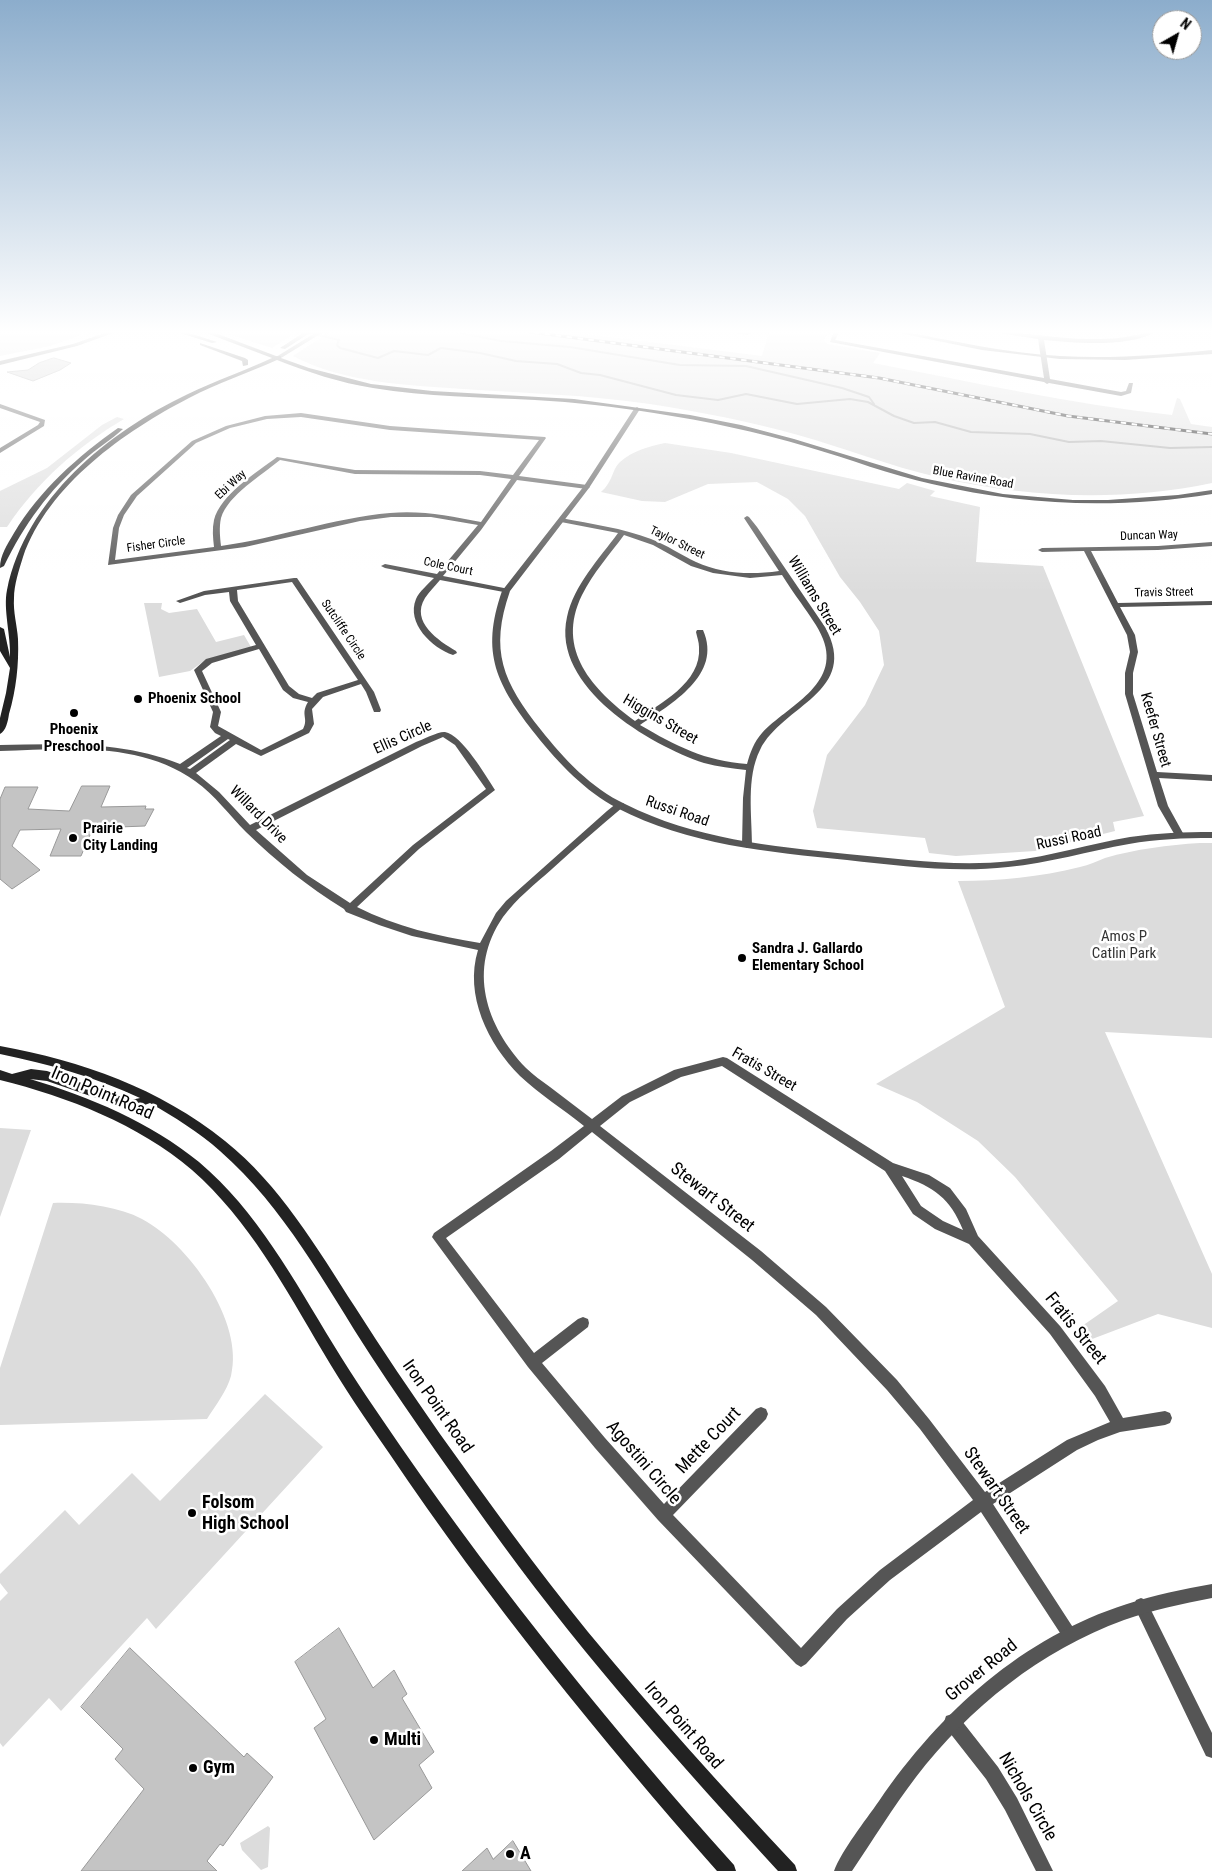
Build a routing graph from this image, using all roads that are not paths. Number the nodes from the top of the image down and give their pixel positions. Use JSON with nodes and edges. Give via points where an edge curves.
{"nodes":[{"id":1,"x":35,"y":418,"type":"edge"},
{"id":2,"x":137,"y":418,"type":"edge"},
{"id":3,"x":150,"y":418,"type":"edge"},
{"id":4,"x":262,"y":418,"type":"edge"},
{"id":5,"x":323,"y":418,"type":"edge"},
{"id":6,"x":631,"y":418,"type":"edge"},
{"id":7,"x":699,"y":418,"type":"edge"},
{"id":8,"x":0,"y":450,"type":"edge"},
{"id":9,"x":515,"y":477,"type":"junction"},
{"id":10,"x":587,"y":487,"type":"junction"},
{"id":11,"x":1212,"y":492,"type":"edge"},
{"id":12,"x":747,"y":518,"type":"dead end"},
{"id":13,"x":561,"y":520,"type":"junction"},
{"id":14,"x":482,"y":524,"type":"junction"},
{"id":15,"x":623,"y":532,"type":"junction"},
{"id":16,"x":1212,"y":544,"type":"edge"},
{"id":17,"x":218,"y":548,"type":"junction"},
{"id":18,"x":1042,"y":550,"type":"dead end"},
{"id":19,"x":1087,"y":550,"type":"junction"},
{"id":20,"x":0,"y":566,"type":"edge"},
{"id":21,"x":385,"y":566,"type":"dead end"},
{"id":22,"x":784,"y":572,"type":"junction"},
{"id":23,"x":437,"y":576,"type":"junction"},
{"id":24,"x":233,"y":589,"type":"junction"},
{"id":25,"x":506,"y":591,"type":"junction"},
{"id":26,"x":180,"y":601,"type":"dead end"},
{"id":27,"x":1212,"y":603,"type":"edge"},
{"id":28,"x":1117,"y":605,"type":"junction"},
{"id":29,"x":0,"y":629,"type":"edge"},
{"id":30,"x":700,"y":632,"type":"dead end"},
{"id":31,"x":260,"y":646,"type":"junction"},
{"id":32,"x":453,"y":653,"type":"dead end"},
{"id":33,"x":13,"y":667,"type":"junction"},
{"id":34,"x":362,"y":681,"type":"junction"},
{"id":35,"x":313,"y":700,"type":"junction"},
{"id":36,"x":377,"y":710,"type":"dead end"},
{"id":37,"x":635,"y":725,"type":"junction"},
{"id":38,"x":0,"y":731,"type":"edge"},
{"id":39,"x":227,"y":736,"type":"junction"},
{"id":40,"x":236,"y":740,"type":"junction"},
{"id":41,"x":0,"y":748,"type":"edge"},
{"id":42,"x":749,"y":767,"type":"junction"},
{"id":43,"x":181,"y":768,"type":"junction"},
{"id":44,"x":190,"y":773,"type":"junction"},
{"id":45,"x":1153,"y":775,"type":"junction"},
{"id":46,"x":1212,"y":778,"type":"edge"},
{"id":47,"x":620,"y":805,"type":"junction"},
{"id":48,"x":250,"y":829,"type":"junction"},
{"id":49,"x":1179,"y":835,"type":"junction"},
{"id":50,"x":1212,"y":835,"type":"edge"},
{"id":51,"x":747,"y":845,"type":"junction"},
{"id":52,"x":349,"y":909,"type":"junction"},
{"id":53,"x":484,"y":947,"type":"junction"},
{"id":54,"x":0,"y":1050,"type":"edge"},
{"id":55,"x":6,"y":1077,"type":"edge"},
{"id":56,"x":149,"y":1097,"type":"junction"},
{"id":57,"x":591,"y":1126,"type":"junction"},
{"id":58,"x":889,"y":1167,"type":"junction"},
{"id":59,"x":973,"y":1240,"type":"junction"},
{"id":60,"x":583,"y":1323,"type":"dead end"},
{"id":61,"x":533,"y":1362,"type":"junction"},
{"id":62,"x":761,"y":1414,"type":"dead end"},
{"id":63,"x":1165,"y":1418,"type":"dead end"},
{"id":64,"x":1120,"y":1425,"type":"junction"},
{"id":65,"x":984,"y":1501,"type":"junction"},
{"id":66,"x":663,"y":1515,"type":"junction"},
{"id":67,"x":1212,"y":1591,"type":"edge"},
{"id":68,"x":1141,"y":1605,"type":"junction"},
{"id":69,"x":1069,"y":1634,"type":"junction"},
{"id":70,"x":952,"y":1722,"type":"junction"},
{"id":71,"x":1212,"y":1750,"type":"edge"},
{"id":72,"x":728,"y":1871,"type":"edge"},
{"id":73,"x":790,"y":1871,"type":"edge"},
{"id":74,"x":842,"y":1871,"type":"edge"},
{"id":75,"x":1045,"y":1871,"type":"edge"}],
"edges":[{"from":1,"to":8,"type":"street","via":[[43,421],[40,426]]},
{"from":2,"to":20,"type":"main road","via":[[84,456],[52,485],[30,511]]},
{"from":3,"to":33,"type":"main road","via":[[106,448],[54,499],[34,527],[14,572],[10,591]]},
{"from":4,"to":17,"type":"street","name":"Fisher Circle","via":[[199,438],[140,488],[121,514],[111,562]]},
{"from":5,"to":9,"type":"street","name":"Fisher Circle","via":[[390,428],[542,438]]},
{"from":6,"to":10,"type":"street","name":"Russi Road"},
{"from":7,"to":11,"type":"main road","name":"Blue Ravine Road","via":[[776,436],[918,479],[1004,496],[1108,502]]},
{"from":9,"to":10,"type":"street","name":"Ebi Way"},
{"from":9,"to":14,"type":"street","name":"Fisher Circle"},
{"from":9,"to":17,"type":"street","name":"Ebi Way","via":[[465,472],[355,472],[279,458],[221,510],[216,525]]},
{"from":10,"to":13,"type":"street","name":"Russi Road"},
{"from":12,"to":22,"type":"street","name":"Williams Street"},
{"from":13,"to":15,"type":"street","name":"Taylor Street"},
{"from":13,"to":25,"type":"street","name":"Russi Road"},
{"from":14,"to":17,"type":"street","name":"Fisher Circle","via":[[431,515],[391,515]]},
{"from":14,"to":23,"type":"street","name":"Fisher Circle"},
{"from":15,"to":22,"type":"street","name":"Taylor Street","via":[[652,541],[695,565],[716,572],[750,576]]},
{"from":15,"to":37,"type":"street","name":"Higgins Street","via":[[578,597],[569,629],[572,650],[583,676],[608,706]]},
{"from":16,"to":19,"type":"street","name":"Duncan Way"},
{"from":18,"to":19,"type":"street","name":"Duncan Way"},
{"from":19,"to":28,"type":"street","name":"Keefer Street"},
{"from":21,"to":23,"type":"street","name":"Cole Court"},
{"from":22,"to":42,"type":"street","name":"Williams Street","via":[[825,636],[830,653],[828,670],[814,694],[768,731],[755,750]]},
{"from":23,"to":25,"type":"street","name":"Cole Court"},
{"from":23,"to":32,"type":"street","name":"Fisher Circle","via":[[420,599],[417,614],[427,635]]},
{"from":24,"to":26,"type":"street","via":[[197,594]]},
{"from":24,"to":31,"type":"street","via":[[234,601]]},
{"from":24,"to":34,"type":"street","name":"Sutcliffe Circle","via":[[294,580]]},
{"from":25,"to":47,"type":"street","name":"Russi Road","via":[[496,622],[495,650],[512,698],[567,766],[599,793]]},
{"from":27,"to":28,"type":"street","name":"Travis Street"},
{"from":28,"to":45,"type":"street","name":"Keefer Street","via":[[1134,644],[1129,694]]},
{"from":29,"to":33,"type":"main road","via":[[1,651]]},
{"from":30,"to":37,"type":"street","via":[[704,653],[697,674],[682,691]]},
{"from":31,"to":35,"type":"street","via":[[288,691]]},
{"from":31,"to":39,"type":"street","via":[[210,660],[198,670],[217,712],[214,727]]},
{"from":33,"to":38,"type":"main road"},
{"from":34,"to":35,"type":"street","name":"Sutcliffe Circle","via":[[329,691]]},
{"from":34,"to":36,"type":"street"},
{"from":35,"to":40,"type":"street","via":[[308,709],[310,724],[301,734],[261,753]]},
{"from":37,"to":42,"type":"street","name":"Higgins Street","via":[[693,756]]},
{"from":39,"to":40,"type":"street"},
{"from":39,"to":43,"type":"street"},
{"from":40,"to":44,"type":"street"},
{"from":41,"to":43,"type":"street","name":"Willard Drive","via":[[102,748],[144,755]]},
{"from":42,"to":51,"type":"street","name":"Williams Street"},
{"from":43,"to":44,"type":"street","name":"Willard Drive"},
{"from":44,"to":48,"type":"street","name":"Willard Drive","via":[[216,792]]},
{"from":45,"to":46,"type":"street"},
{"from":45,"to":49,"type":"street","name":"Keefer Street","via":[[1163,806]]},
{"from":47,"to":51,"type":"street","name":"Russi Road","via":[[670,827]]},
{"from":47,"to":53,"type":"street","name":"Stewart Street","via":[[513,899],[499,917]]},
{"from":48,"to":52,"type":"street","name":"Willard Drive","via":[[316,887]]},
{"from":48,"to":52,"type":"street","name":"Ellis Circle","via":[[419,744],[444,734],[458,743],[491,790],[416,847]]},
{"from":49,"to":50,"type":"street","name":"Russi Road"},
{"from":49,"to":51,"type":"street","name":"Russi Road","via":[[1123,841],[1024,862],[973,867],[918,865]]},
{"from":52,"to":53,"type":"street","name":"Willard Drive","via":[[408,933]]},
{"from":53,"to":57,"type":"street","name":"Stewart Street","via":[[478,975],[479,990],[492,1033],[524,1073]]},
{"from":54,"to":56,"type":"main road","name":"Iron Point Road","via":[[81,1069]]},
{"from":55,"to":56,"type":"main road","via":[[47,1076],[131,1105]]},
{"from":55,"to":72,"type":"main road","name":"Iron Point Road","via":[[113,1116],[146,1133],[195,1166],[232,1203],[266,1246],[363,1403],[472,1560],[652,1787]]},
{"from":56,"to":73,"type":"main road","name":"Iron Point Road","via":[[222,1146],[272,1194],[397,1384],[582,1636],[679,1751]]},
{"from":57,"to":58,"type":"street","name":"Fratis Street","via":[[626,1099],[655,1083],[722,1061]]},
{"from":57,"to":61,"type":"street","name":"Agostini Circle","via":[[555,1156],[438,1237]]},
{"from":57,"to":65,"type":"street","name":"Stewart Street","via":[[770,1266],[821,1311],[921,1419]]},
{"from":58,"to":59,"type":"street","name":"Fratis Street","via":[[917,1210]]},
{"from":58,"to":59,"type":"street","name":"Fratis Street","via":[[925,1178],[946,1192],[962,1213]]},
{"from":59,"to":64,"type":"street","name":"Fratis Street","via":[[1055,1330],[1100,1391]]},
{"from":60,"to":61,"type":"street"},
{"from":61,"to":66,"type":"street","name":"Agostini Circle"},
{"from":62,"to":66,"type":"street","name":"Mette Court"},
{"from":63,"to":64,"type":"street"},
{"from":64,"to":65,"type":"street","via":[[1072,1445]]},
{"from":65,"to":66,"type":"street","name":"Agostini Circle","via":[[885,1575],[842,1614],[801,1660]]},
{"from":65,"to":69,"type":"street","name":"Stewart Street"},
{"from":67,"to":68,"type":"street","name":"Grover Road"},
{"from":68,"to":69,"type":"street","name":"Grover Road"},
{"from":68,"to":71,"type":"street"},
{"from":69,"to":70,"type":"street","name":"Grover Road","via":[[1011,1669]]},
{"from":70,"to":74,"type":"street","name":"Grover Road","via":[[919,1760]]},
{"from":70,"to":75,"type":"street","name":"Nichols Circle","via":[[997,1780]]}]}
